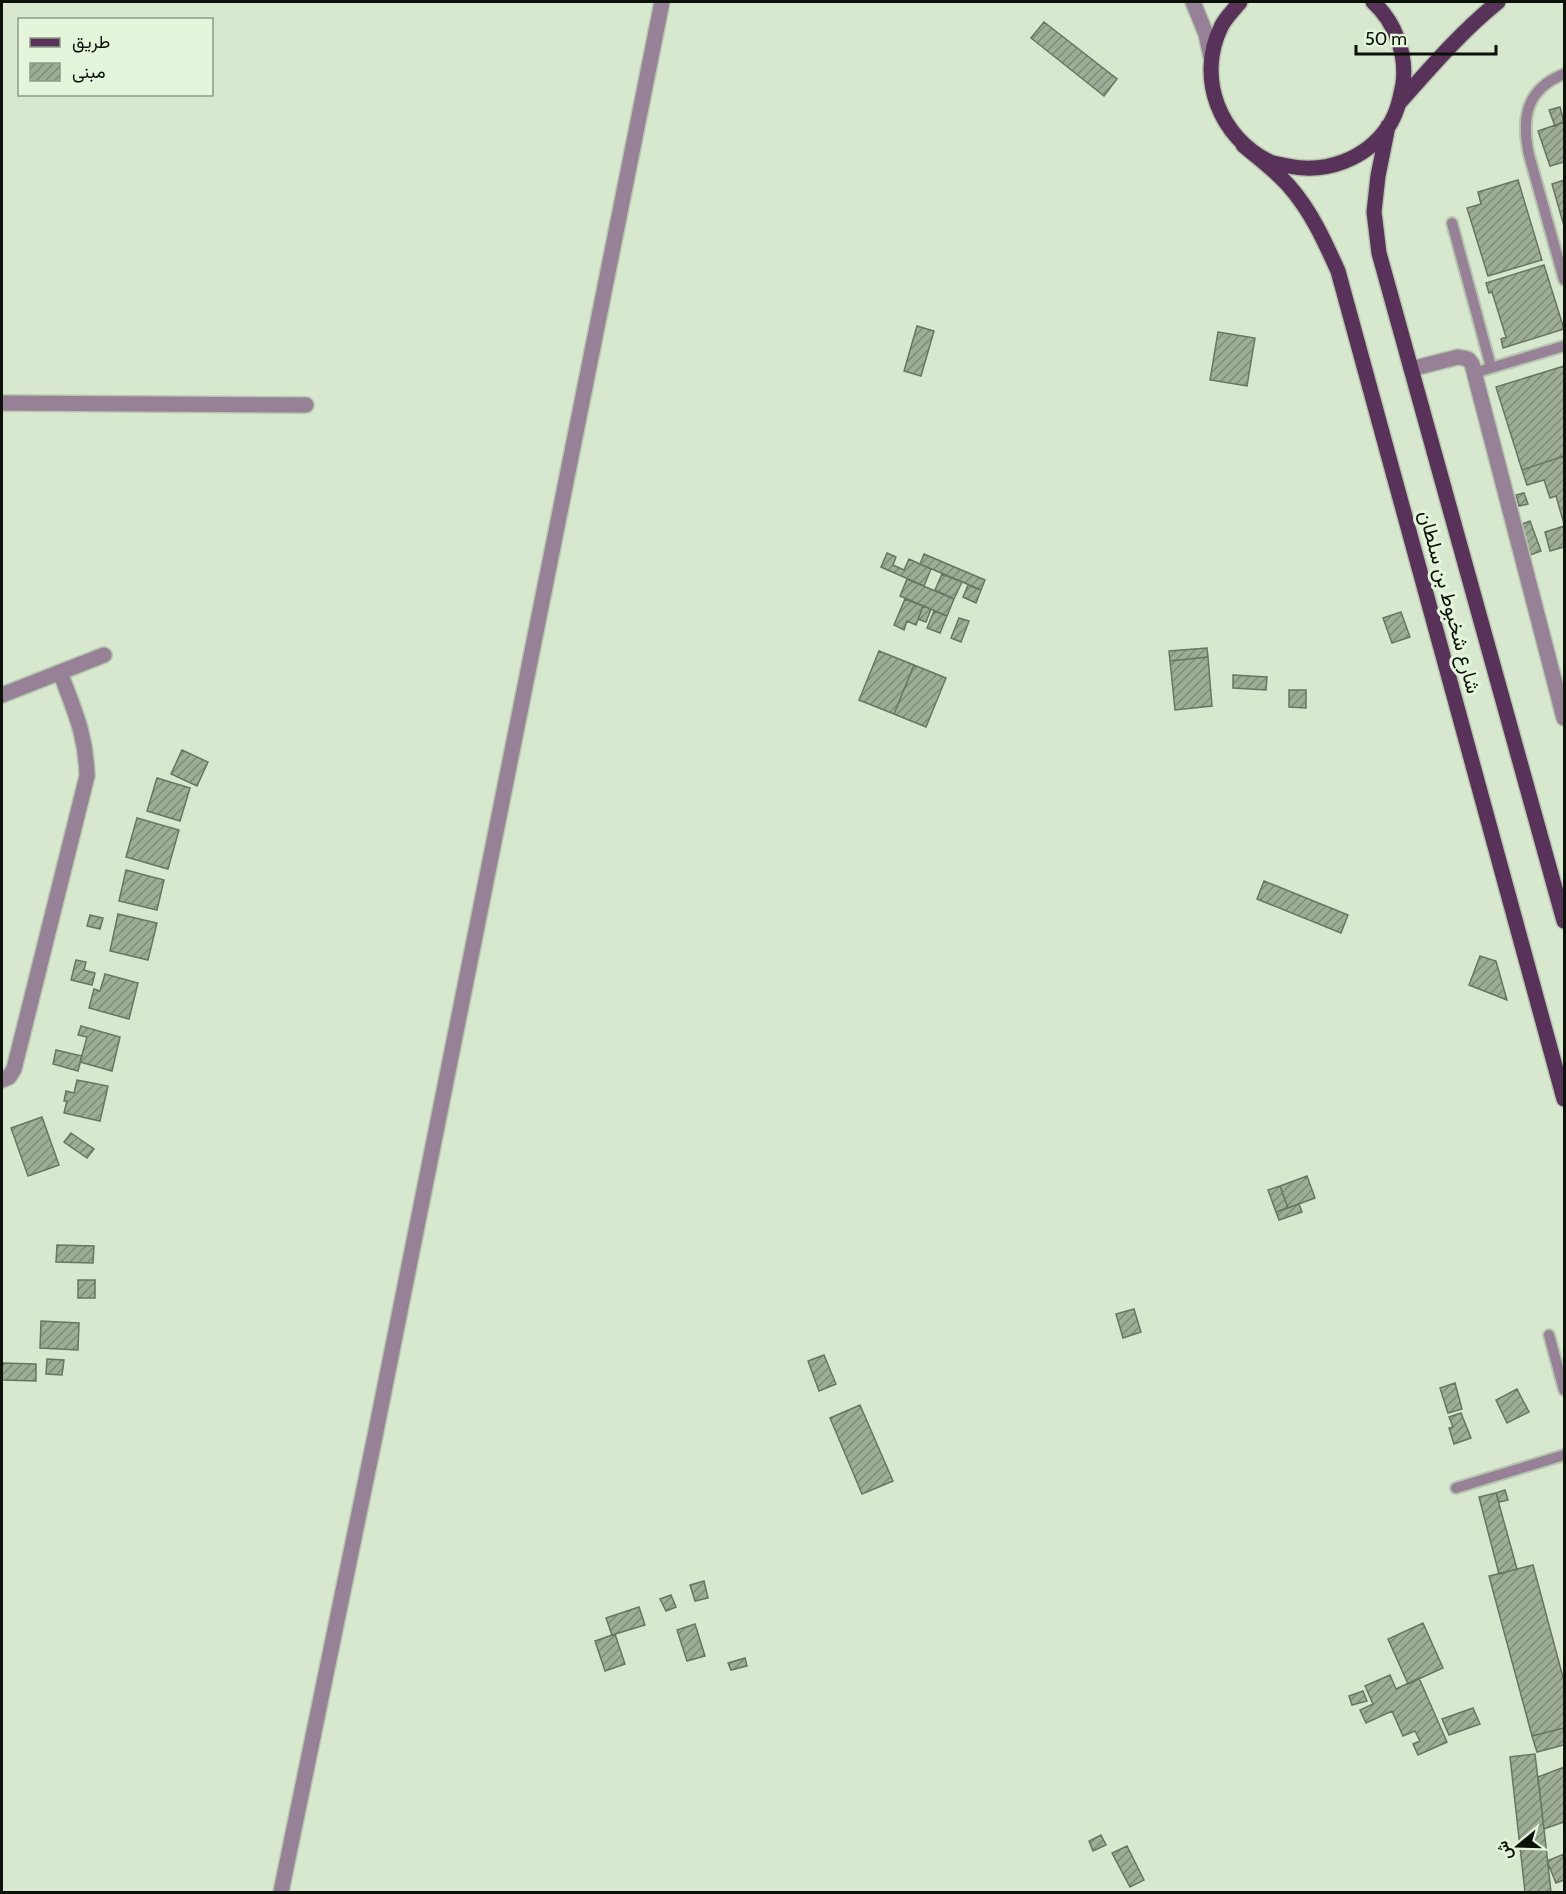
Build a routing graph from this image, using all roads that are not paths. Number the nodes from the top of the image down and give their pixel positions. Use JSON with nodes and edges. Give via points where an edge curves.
{"nodes":[{"id":1,"x":662,"y":2,"type":"edge"},
{"id":2,"x":1193,"y":2,"type":"edge"},
{"id":3,"x":1240,"y":2,"type":"edge"},
{"id":4,"x":1373,"y":2,"type":"edge"},
{"id":5,"x":1498,"y":2,"type":"edge"},
{"id":6,"x":1211,"y":57,"type":"junction"},
{"id":7,"x":1564,"y":74,"type":"edge"},
{"id":8,"x":1400,"y":102,"type":"junction"},
{"id":9,"x":1388,"y":126,"type":"junction"},
{"id":10,"x":1244,"y":145,"type":"junction"},
{"id":11,"x":1452,"y":223,"type":"dead end"},
{"id":12,"x":1564,"y":280,"type":"edge"},
{"id":13,"x":1564,"y":346,"type":"edge"},
{"id":14,"x":1491,"y":367,"type":"junction"},
{"id":15,"x":1411,"y":369,"type":"junction"},
{"id":16,"x":1474,"y":372,"type":"junction"},
{"id":17,"x":2,"y":403,"type":"edge"},
{"id":18,"x":306,"y":405,"type":"dead end"},
{"id":19,"x":104,"y":656,"type":"dead end"},
{"id":20,"x":60,"y":672,"type":"junction"},
{"id":21,"x":2,"y":695,"type":"edge"},
{"id":22,"x":1564,"y":718,"type":"edge"},
{"id":23,"x":1564,"y":921,"type":"edge"},
{"id":24,"x":2,"y":1080,"type":"edge"},
{"id":25,"x":1564,"y":1099,"type":"edge"},
{"id":26,"x":1549,"y":1335,"type":"dead end"},
{"id":27,"x":1564,"y":1390,"type":"edge"},
{"id":28,"x":1564,"y":1455,"type":"edge"},
{"id":29,"x":1456,"y":1488,"type":"dead end"},
{"id":30,"x":281,"y":1893,"type":"edge"}],
"edges":[{"from":1,"to":30,"type":"street"},
{"from":2,"to":6,"type":"street"},
{"from":3,"to":6,"type":"main road","via":[[1221,27]]},
{"from":4,"to":8,"type":"main road","via":[[1383,11],[1399,39],[1405,70]]},
{"from":5,"to":8,"type":"main road","via":[[1444,52]]},
{"from":6,"to":10,"type":"main road","via":[[1215,100],[1223,120]]},
{"from":7,"to":12,"type":"lane","via":[[1545,85],[1531,100],[1524,120],[1529,155]]},
{"from":8,"to":9,"type":"main road"},
{"from":9,"to":10,"type":"main road","via":[[1366,150],[1336,165],[1315,168],[1272,163]]},
{"from":9,"to":15,"type":"main road","name":"شارع شخبوط بن سلطان","via":[[1374,212],[1379,253]]},
{"from":10,"to":25,"type":"main road","name":"شارع شخبوط بن سلطان","via":[[1287,184],[1306,208],[1338,271]]},
{"from":11,"to":14,"type":"lane"},
{"from":13,"to":14,"type":"lane"},
{"from":14,"to":16,"type":"lane"},
{"from":15,"to":16,"type":"street","via":[[1463,357]]},
{"from":15,"to":23,"type":"main road","name":"شارع شخبوط بن سلطان"},
{"from":16,"to":22,"type":"street"},
{"from":17,"to":18,"type":"street"},
{"from":19,"to":20,"type":"street"},
{"from":20,"to":21,"type":"street"},
{"from":20,"to":24,"type":"street","via":[[80,725],[87,776],[14,1069]]},
{"from":26,"to":27,"type":"lane"},
{"from":28,"to":29,"type":"lane"}]}
